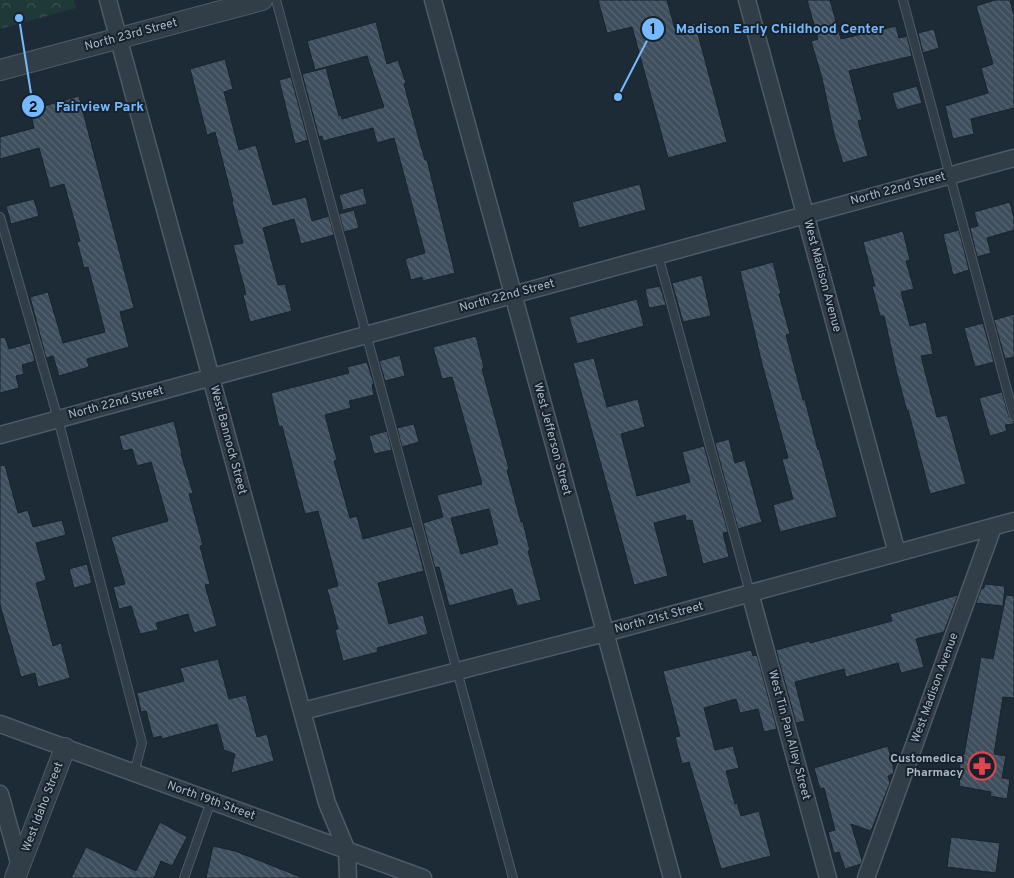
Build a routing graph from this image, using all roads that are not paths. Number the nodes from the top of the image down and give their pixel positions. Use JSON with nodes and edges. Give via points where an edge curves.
{"nodes":[{"id":1,"x":108,"y":0,"type":"edge"},
{"id":2,"x":262,"y":0,"type":"edge"},
{"id":3,"x":276,"y":0,"type":"edge"},
{"id":4,"x":433,"y":0,"type":"edge"},
{"id":5,"x":747,"y":0,"type":"edge"},
{"id":6,"x":903,"y":0,"type":"edge"},
{"id":7,"x":118,"y":38,"type":"junction"},
{"id":8,"x":0,"y":70,"type":"edge"},
{"id":9,"x":1014,"y":158,"type":"edge"},
{"id":10,"x":949,"y":176,"type":"junction"},
{"id":11,"x":806,"y":214,"type":"junction"},
{"id":12,"x":0,"y":217,"type":"edge"},
{"id":13,"x":658,"y":255,"type":"junction"},
{"id":14,"x":513,"y":294,"type":"junction"},
{"id":15,"x":366,"y":335,"type":"junction"},
{"id":16,"x":211,"y":377,"type":"junction"},
{"id":17,"x":1014,"y":416,"type":"edge"},
{"id":18,"x":58,"y":419,"type":"junction"},
{"id":19,"x":0,"y":435,"type":"edge"},
{"id":20,"x":1014,"y":521,"type":"edge"},
{"id":21,"x":993,"y":527,"type":"junction"},
{"id":22,"x":897,"y":553,"type":"junction"},
{"id":23,"x":750,"y":593,"type":"junction"},
{"id":24,"x":605,"y":633,"type":"junction"},
{"id":25,"x":457,"y":671,"type":"junction"},
{"id":26,"x":303,"y":711,"type":"junction"},
{"id":27,"x":0,"y":724,"type":"edge"},
{"id":28,"x":65,"y":748,"type":"junction"},
{"id":29,"x":134,"y":773,"type":"junction"},
{"id":30,"x":0,"y":794,"type":"edge"},
{"id":31,"x":211,"y":801,"type":"junction"},
{"id":32,"x":347,"y":851,"type":"junction"},
{"id":33,"x":18,"y":872,"type":"edge"},
{"id":34,"x":184,"y":878,"type":"edge"},
{"id":35,"x":348,"y":878,"type":"edge"},
{"id":36,"x":423,"y":878,"type":"edge"},
{"id":37,"x":513,"y":878,"type":"edge"},
{"id":38,"x":672,"y":878,"type":"edge"},
{"id":39,"x":828,"y":878,"type":"edge"},
{"id":40,"x":866,"y":878,"type":"edge"}],
"edges":[{"from":1,"to":7,"type":"street","name":"West Bannock Street"},
{"from":2,"to":7,"type":"street","name":"North 23rd Street"},
{"from":3,"to":15,"type":"lane"},
{"from":4,"to":14,"type":"street","name":"West Jefferson Street"},
{"from":5,"to":11,"type":"street","name":"West Madison Avenue"},
{"from":6,"to":10,"type":"lane"},
{"from":7,"to":8,"type":"street","name":"North 23rd Street"},
{"from":7,"to":16,"type":"street","name":"West Bannock Street"},
{"from":9,"to":10,"type":"street","name":"North 22nd Street"},
{"from":10,"to":11,"type":"street","name":"North 22nd Street"},
{"from":10,"to":17,"type":"lane"},
{"from":11,"to":13,"type":"street","name":"North 22nd Street"},
{"from":11,"to":22,"type":"street","name":"West Madison Avenue"},
{"from":12,"to":18,"type":"lane"},
{"from":13,"to":14,"type":"street","name":"North 22nd Street"},
{"from":13,"to":23,"type":"lane"},
{"from":14,"to":15,"type":"street","name":"North 22nd Street"},
{"from":14,"to":24,"type":"street","name":"West Jefferson Street"},
{"from":15,"to":16,"type":"street","name":"North 22nd Street"},
{"from":15,"to":25,"type":"lane"},
{"from":16,"to":18,"type":"street","name":"North 22nd Street"},
{"from":16,"to":26,"type":"street","name":"West Bannock Street"},
{"from":18,"to":19,"type":"street","name":"North 22nd Street"},
{"from":18,"to":29,"type":"lane","via":[[142,743]]},
{"from":20,"to":21,"type":"street","name":"North 21st Street"},
{"from":21,"to":22,"type":"street","name":"North 21st Street"},
{"from":21,"to":40,"type":"street","name":"West Madison Avenue"},
{"from":22,"to":23,"type":"street","name":"North 21st Street"},
{"from":23,"to":24,"type":"street","name":"North 21st Street"},
{"from":23,"to":39,"type":"street","name":"West Tin Pan Alley Street"},
{"from":24,"to":25,"type":"street","name":"North 21st Street"},
{"from":24,"to":38,"type":"street","name":"West Jefferson Street"},
{"from":25,"to":26,"type":"street","name":"North 21st Street"},
{"from":25,"to":37,"type":"lane"},
{"from":26,"to":32,"type":"street","name":"West Bannock Street","via":[[327,803]]},
{"from":27,"to":28,"type":"street","name":"North 19th Street"},
{"from":28,"to":29,"type":"street","name":"North 19th Street"},
{"from":28,"to":33,"type":"street","name":"West Idaho Street"},
{"from":29,"to":31,"type":"street","name":"North 19th Street"},
{"from":30,"to":33,"type":"street","name":"West Idaho Street"},
{"from":31,"to":32,"type":"street","name":"North 19th Street"},
{"from":31,"to":34,"type":"lane"},
{"from":32,"to":35,"type":"street","name":"West Bannock Street"},
{"from":32,"to":36,"type":"street","name":"North 19th Street"}]}
